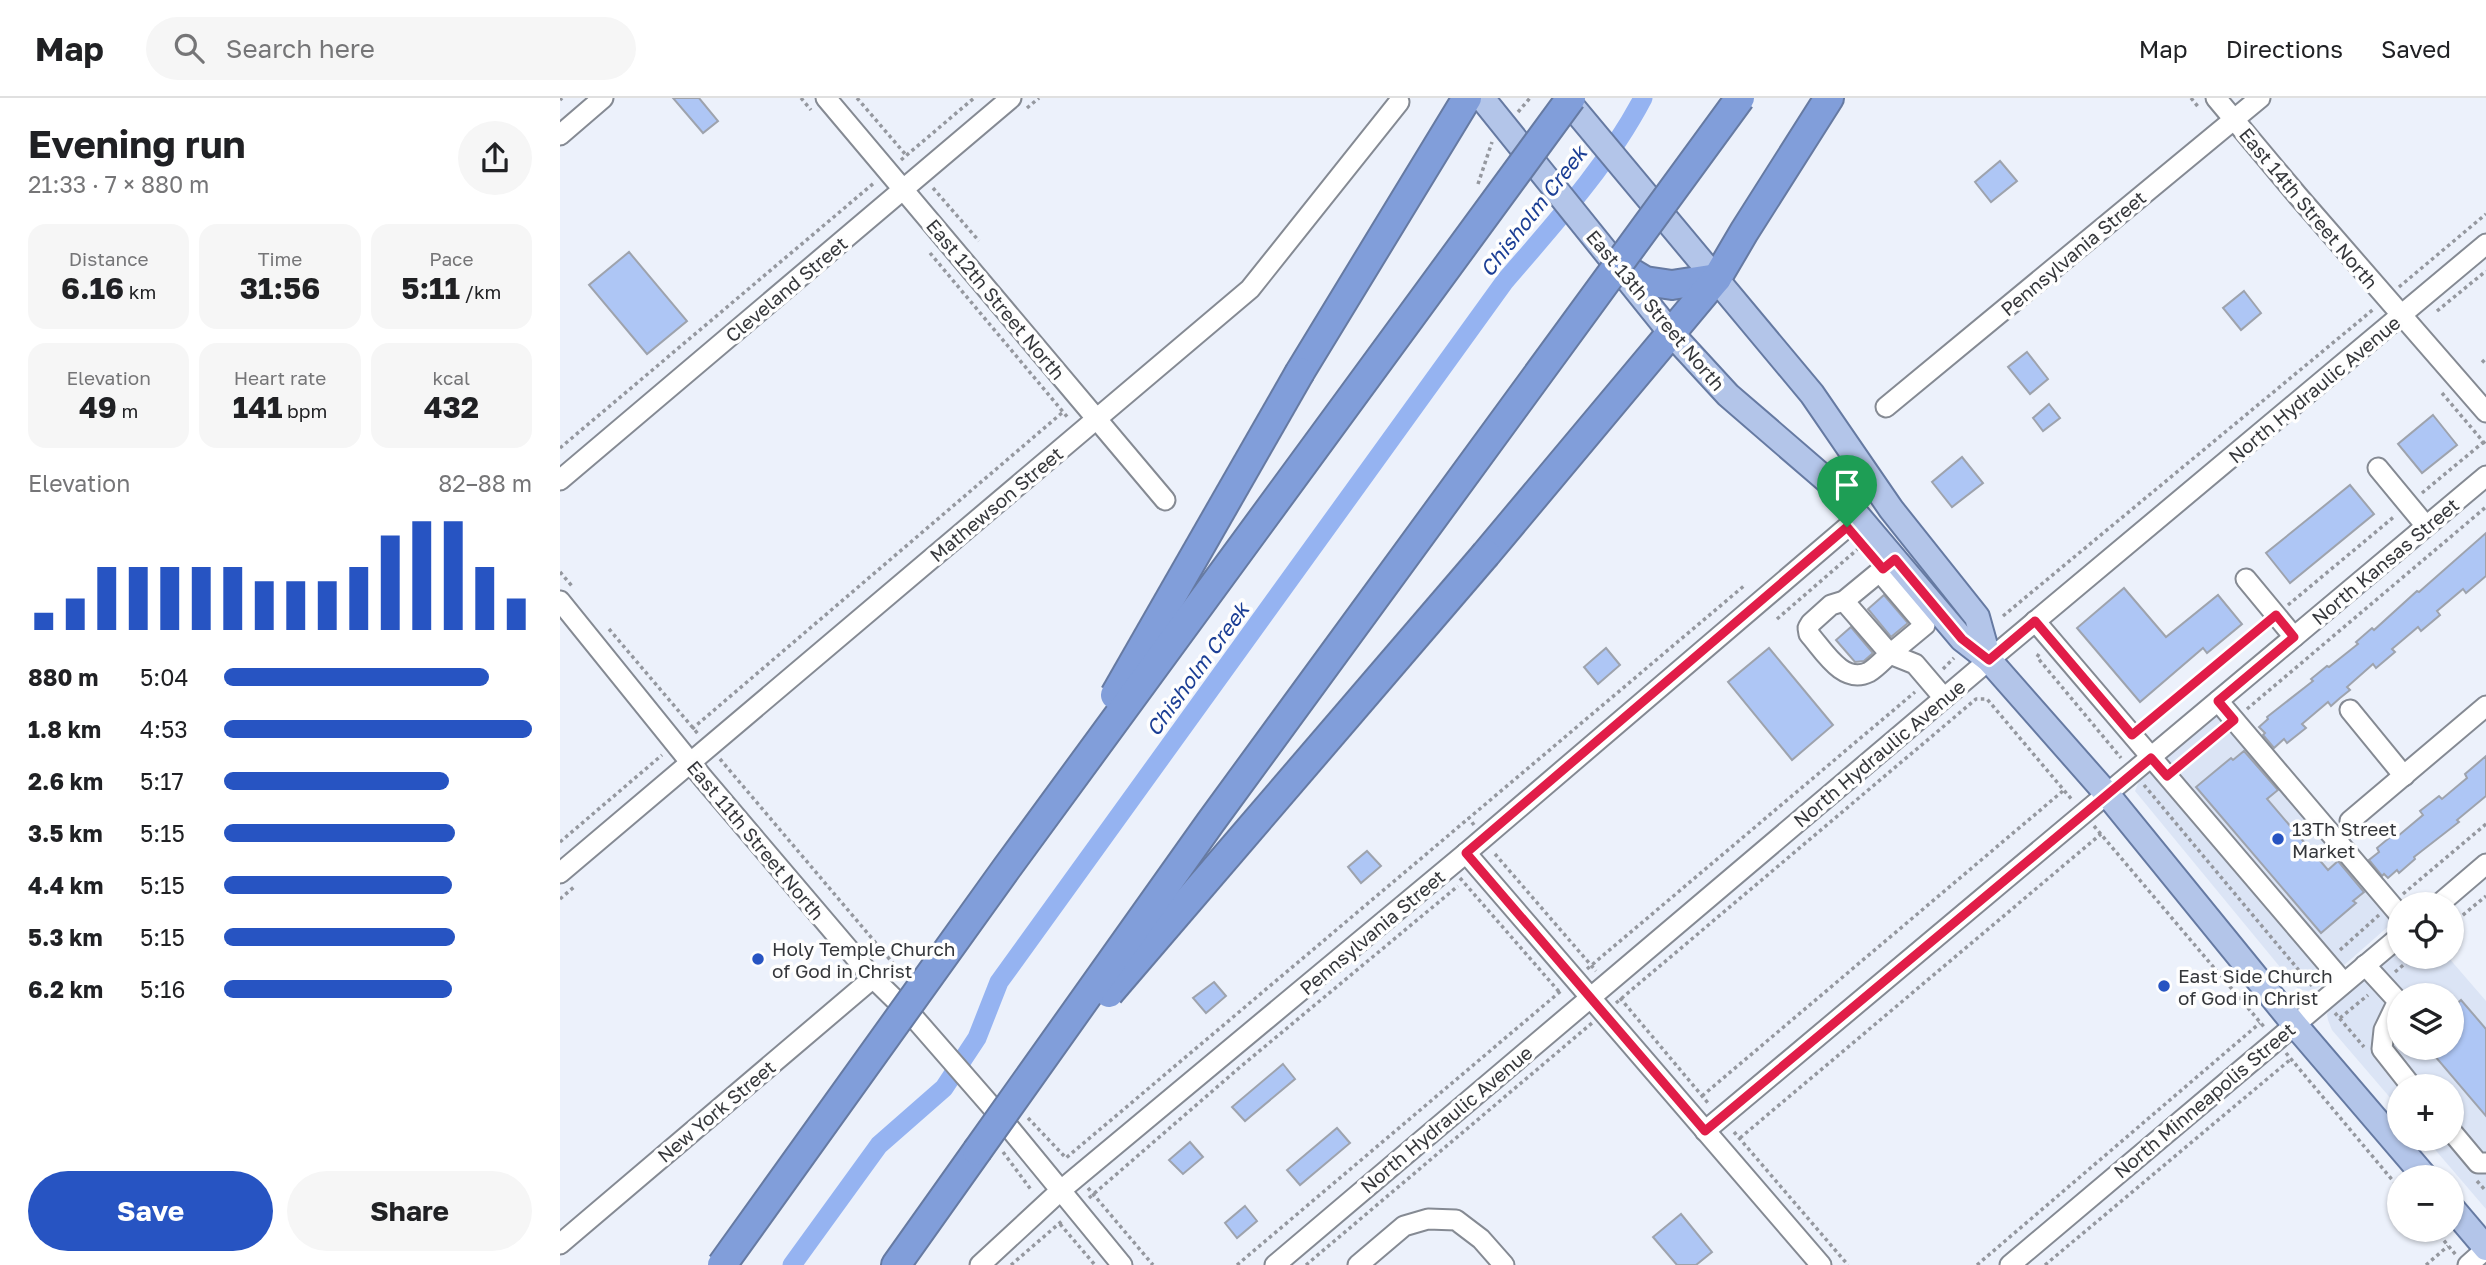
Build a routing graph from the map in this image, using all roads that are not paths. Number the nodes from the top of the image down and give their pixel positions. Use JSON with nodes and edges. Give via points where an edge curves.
{"nodes":[{"id":1,"x":603,"y":98,"type":"edge"},
{"id":2,"x":826,"y":98,"type":"edge"},
{"id":3,"x":1011,"y":98,"type":"edge"},
{"id":4,"x":1467,"y":98,"type":"edge"},
{"id":5,"x":1482,"y":98,"type":"edge"},
{"id":6,"x":1565,"y":98,"type":"edge"},
{"id":7,"x":1572,"y":98,"type":"edge"},
{"id":8,"x":1740,"y":98,"type":"edge"},
{"id":9,"x":1829,"y":98,"type":"edge"},
{"id":10,"x":2260,"y":98,"type":"edge"},
{"id":11,"x":1399,"y":103,"type":"dead end"},
{"id":12,"x":2209,"y":105,"type":"edge"},
{"id":13,"x":2234,"y":120,"type":"junction"},
{"id":14,"x":560,"y":135,"type":"edge"},
{"id":15,"x":904,"y":190,"type":"junction"},
{"id":16,"x":2486,"y":244,"type":"edge"},
{"id":17,"x":1615,"y":263,"type":"junction"},
{"id":18,"x":1717,"y":278,"type":"junction"},
{"id":19,"x":2402,"y":315,"type":"junction"},
{"id":20,"x":1671,"y":333,"type":"junction"},
{"id":21,"x":1886,"y":407,"type":"dead end"},
{"id":22,"x":2486,"y":412,"type":"edge"},
{"id":23,"x":1097,"y":419,"type":"junction"},
{"id":24,"x":2378,"y":468,"type":"dead end"},
{"id":25,"x":2486,"y":476,"type":"edge"},
{"id":26,"x":560,"y":480,"type":"edge"},
{"id":27,"x":1165,"y":500,"type":"dead end"},
{"id":28,"x":1853,"y":522,"type":"junction"},
{"id":29,"x":2426,"y":526,"type":"junction"},
{"id":30,"x":1887,"y":565,"type":"junction"},
{"id":31,"x":2246,"y":579,"type":"dead end"},
{"id":32,"x":569,"y":597,"type":"edge"},
{"id":33,"x":1844,"y":601,"type":"junction"},
{"id":34,"x":2035,"y":621,"type":"junction"},
{"id":35,"x":2294,"y":637,"type":"junction"},
{"id":36,"x":1890,"y":654,"type":"junction"},
{"id":37,"x":1989,"y":660,"type":"junction"},
{"id":38,"x":1944,"y":698,"type":"junction"},
{"id":39,"x":2218,"y":701,"type":"junction"},
{"id":40,"x":2486,"y":706,"type":"edge"},
{"id":41,"x":2350,"y":710,"type":"dead end"},
{"id":42,"x":2151,"y":758,"type":"junction"},
{"id":43,"x":690,"y":763,"type":"junction"},
{"id":44,"x":2404,"y":776,"type":"junction"},
{"id":45,"x":2107,"y":794,"type":"junction"},
{"id":46,"x":2350,"y":821,"type":"dead end"},
{"id":47,"x":1472,"y":861,"type":"junction"},
{"id":48,"x":2486,"y":864,"type":"edge"},
{"id":49,"x":1006,"y":869,"type":"junction"},
{"id":50,"x":560,"y":873,"type":"edge"},
{"id":51,"x":2453,"y":892,"type":"edge"},
{"id":52,"x":2387,"y":900,"type":"edge"},
{"id":53,"x":2387,"y":947,"type":"edge"},
{"id":54,"x":2365,"y":965,"type":"junction"},
{"id":55,"x":873,"y":978,"type":"junction"},
{"id":56,"x":2344,"y":983,"type":"junction"},
{"id":57,"x":1590,"y":998,"type":"junction"},
{"id":58,"x":2295,"y":1025,"type":"junction"},
{"id":59,"x":2402,"y":1074,"type":"edge"},
{"id":60,"x":1705,"y":1131,"type":"junction"},
{"id":61,"x":2464,"y":1146,"type":"edge"},
{"id":62,"x":989,"y":1151,"type":"junction"},
{"id":63,"x":2486,"y":1163,"type":"edge"},
{"id":64,"x":2415,"y":1165,"type":"edge"},
{"id":65,"x":1060,"y":1191,"type":"junction"},
{"id":66,"x":2464,"y":1222,"type":"edge"},
{"id":67,"x":560,"y":1244,"type":"edge"},
{"id":68,"x":2486,"y":1249,"type":"edge"},
{"id":69,"x":2462,"y":1260,"type":"edge"},
{"id":70,"x":723,"y":1265,"type":"edge"},
{"id":71,"x":896,"y":1265,"type":"edge"},
{"id":72,"x":980,"y":1265,"type":"edge"},
{"id":73,"x":1122,"y":1265,"type":"edge"},
{"id":74,"x":1275,"y":1265,"type":"edge"},
{"id":75,"x":1358,"y":1265,"type":"edge"},
{"id":76,"x":1504,"y":1265,"type":"edge"},
{"id":77,"x":1821,"y":1265,"type":"edge"},
{"id":78,"x":2010,"y":1265,"type":"edge"}],
"edges":[{"from":1,"to":14,"type":"street"},
{"from":2,"to":15,"type":"street","name":"East 12th Street North"},
{"from":3,"to":15,"type":"street","name":"Cleveland Street"},
{"from":4,"to":49,"type":"highway","bridge":true,"via":[[1300,372],[1091,738]]},
{"from":5,"to":17,"type":"main road","name":"East 13th Street North"},
{"from":6,"to":18,"type":"main road","name":"East 13th Street North"},
{"from":7,"to":49,"type":"highway","bridge":true},
{"from":8,"to":62,"type":"highway","bridge":true,"via":[[1218,813]]},
{"from":9,"to":18,"type":"highway"},
{"from":10,"to":13,"type":"street","name":"Pennsylvania Street"},
{"from":11,"to":23,"type":"street","name":"Mathewson Street","via":[[1250,289]]},
{"from":12,"to":13,"type":"street","name":"East 14th Street North"},
{"from":13,"to":19,"type":"street","name":"East 14th Street North"},
{"from":13,"to":21,"type":"street","name":"Pennsylvania Street"},
{"from":15,"to":23,"type":"street","name":"East 12th Street North"},
{"from":15,"to":26,"type":"street","name":"Cleveland Street"},
{"from":16,"to":19,"type":"street","name":"North Hydraulic Avenue"},
{"from":17,"to":18,"type":"highway","via":[[1645,282],[1672,285]]},
{"from":17,"to":20,"type":"main road","name":"East 13th Street North"},
{"from":18,"to":20,"type":"highway"},
{"from":18,"to":37,"type":"main road","name":"East 13th Street North","via":[[1812,394],[1891,509],[1977,617]]},
{"from":19,"to":22,"type":"street","name":"East 14th Street North"},
{"from":19,"to":34,"type":"street","name":"North Hydraulic Avenue"},
{"from":20,"to":28,"type":"main road","name":"East 13th Street North","via":[[1728,395],[1830,483]]},
{"from":20,"to":62,"type":"highway","bridge":true,"via":[[1286,785]]},
{"from":23,"to":27,"type":"street","name":"East 12th Street North"},
{"from":23,"to":43,"type":"street","name":"Mathewson Street"},
{"from":24,"to":29,"type":"street"},
{"from":25,"to":29,"type":"street","name":"North Kansas Street"},
{"from":28,"to":30,"type":"main road","name":"East 13th Street North"},
{"from":28,"to":47,"type":"street","name":"Pennsylvania Street"},
{"from":29,"to":35,"type":"street","name":"North Kansas Street"},
{"from":30,"to":33,"type":"street"},
{"from":30,"to":36,"type":"street","via":[[1925,625]]},
{"from":30,"to":37,"type":"main road","name":"East 13th Street North"},
{"from":31,"to":35,"type":"street"},
{"from":32,"to":43,"type":"street","name":"East 11th Street North"},
{"from":33,"to":36,"type":"street"},
{"from":33,"to":36,"type":"street","via":[[1831,606],[1808,628],[1833,662],[1852,675],[1868,672]]},
{"from":34,"to":37,"type":"street","name":"North Hydraulic Avenue"},
{"from":34,"to":42,"type":"street"},
{"from":35,"to":39,"type":"street","name":"North Kansas Street"},
{"from":36,"to":38,"type":"street","via":[[1915,664]]},
{"from":37,"to":38,"type":"street","name":"North Hydraulic Avenue"},
{"from":37,"to":45,"type":"main road","name":"East 13th Street North"},
{"from":38,"to":57,"type":"street","name":"North Hydraulic Avenue"},
{"from":39,"to":42,"type":"street","name":"North Kansas Street"},
{"from":39,"to":52,"type":"street"},
{"from":40,"to":44,"type":"street"},
{"from":41,"to":44,"type":"street"},
{"from":42,"to":45,"type":"street","name":"North Kansas Street"},
{"from":42,"to":56,"type":"street"},
{"from":43,"to":50,"type":"street","name":"Mathewson Street"},
{"from":43,"to":55,"type":"street","name":"East 11th Street North"},
{"from":44,"to":46,"type":"street"},
{"from":45,"to":58,"type":"main road","name":"East 13th Street North"},
{"from":45,"to":60,"type":"street","name":"North Kansas Street"},
{"from":47,"to":57,"type":"street"},
{"from":47,"to":65,"type":"street","name":"Pennsylvania Street"},
{"from":48,"to":51,"type":"street"},
{"from":49,"to":70,"type":"highway","bridge":true},
{"from":53,"to":54,"type":"street","name":"North Minneapolis Street"},
{"from":54,"to":56,"type":"street","name":"North Minneapolis Street"},
{"from":54,"to":59,"type":"street","via":[[2398,1001],[2384,1030],[2382,1049]]},
{"from":55,"to":65,"type":"street","name":"East 11th Street North","via":[[916,1020]]},
{"from":55,"to":67,"type":"street","name":"New York Street"},
{"from":56,"to":58,"type":"street","name":"North Minneapolis Street"},
{"from":57,"to":60,"type":"street"},
{"from":57,"to":74,"type":"street","name":"North Hydraulic Avenue"},
{"from":58,"to":64,"type":"main road","name":"East 13th Street North"},
{"from":58,"to":78,"type":"street","name":"North Minneapolis Street"},
{"from":60,"to":77,"type":"street"},
{"from":61,"to":63,"type":"street","via":[[2478,1163]]},
{"from":62,"to":71,"type":"highway"},
{"from":65,"to":72,"type":"street","name":"Pennsylvania Street"},
{"from":65,"to":73,"type":"street","name":"East 11th Street North"},
{"from":66,"to":68,"type":"main road"},
{"from":68,"to":69,"type":"street"},
{"from":75,"to":76,"type":"street","via":[[1404,1226],[1428,1219],[1456,1220]]}]}
